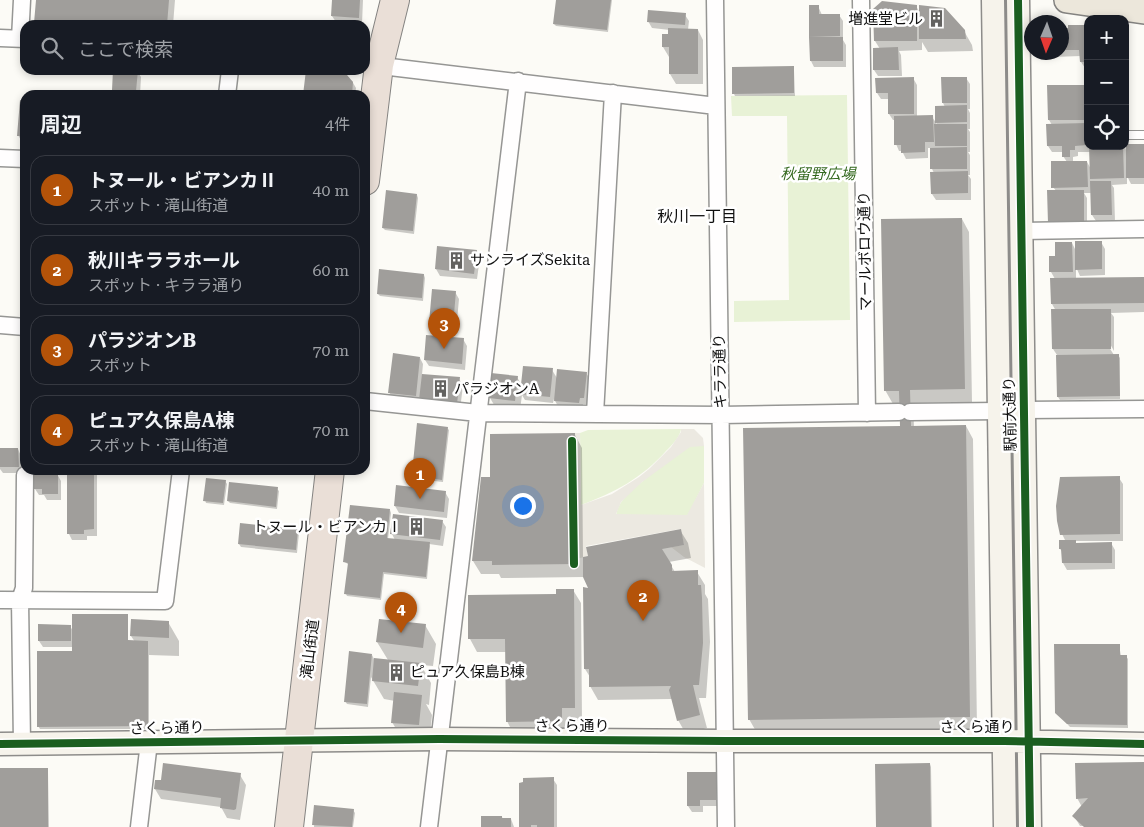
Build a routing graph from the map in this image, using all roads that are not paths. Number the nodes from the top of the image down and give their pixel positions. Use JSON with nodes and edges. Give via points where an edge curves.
{"nodes":[{"id":1,"x":22,"y":0,"type":"edge"},
{"id":2,"x":395,"y":0,"type":"edge"},
{"id":3,"x":715,"y":0,"type":"edge"},
{"id":4,"x":861,"y":0,"type":"edge"},
{"id":5,"x":993,"y":0,"type":"edge"},
{"id":6,"x":1018,"y":0,"type":"edge"},
{"id":7,"x":1068,"y":0,"type":"edge"},
{"id":8,"x":1144,"y":11,"type":"edge"},
{"id":9,"x":22,"y":20,"type":"edge"},
{"id":10,"x":0,"y":38,"type":"edge"},
{"id":11,"x":20,"y":39,"type":"edge"},
{"id":12,"x":372,"y":64,"type":"edge"},
{"id":13,"x":229,"y":75,"type":"edge"},
{"id":14,"x":518,"y":81,"type":"junction"},
{"id":15,"x":227,"y":90,"type":"edge"},
{"id":16,"x":613,"y":93,"type":"junction"},
{"id":17,"x":370,"y":97,"type":"edge"},
{"id":18,"x":716,"y":106,"type":"junction"},
{"id":19,"x":1129,"y":135,"type":"edge"},
{"id":20,"x":1144,"y":135,"type":"edge"},
{"id":21,"x":0,"y":158,"type":"edge"},
{"id":22,"x":20,"y":160,"type":"edge"},
{"id":23,"x":1144,"y":229,"type":"edge"},
{"id":24,"x":1021,"y":231,"type":"junction"},
{"id":25,"x":0,"y":325,"type":"edge"},
{"id":26,"x":20,"y":327,"type":"edge"},
{"id":27,"x":370,"y":402,"type":"edge"},
{"id":28,"x":1144,"y":408,"type":"edge"},
{"id":29,"x":1024,"y":410,"type":"junction"},
{"id":30,"x":999,"y":411,"type":"junction"},
{"id":31,"x":478,"y":413,"type":"junction"},
{"id":32,"x":867,"y":413,"type":"junction"},
{"id":33,"x":595,"y":414,"type":"junction"},
{"id":34,"x":721,"y":415,"type":"junction"},
{"id":35,"x":25,"y":475,"type":"dead end"},
{"id":36,"x":180,"y":475,"type":"edge"},
{"id":37,"x":329,"y":475,"type":"edge"},
{"id":38,"x":0,"y":600,"type":"edge"},
{"id":39,"x":20,"y":600,"type":"junction"},
{"id":40,"x":439,"y":739,"type":"junction"},
{"id":41,"x":299,"y":740,"type":"junction"},
{"id":42,"x":725,"y":741,"type":"junction"},
{"id":43,"x":1004,"y":741,"type":"junction"},
{"id":44,"x":1028,"y":741,"type":"junction"},
{"id":45,"x":149,"y":742,"type":"junction"},
{"id":46,"x":11,"y":744,"type":"edge"},
{"id":47,"x":1144,"y":744,"type":"edge"},
{"id":48,"x":139,"y":827,"type":"edge"},
{"id":49,"x":288,"y":827,"type":"edge"},
{"id":50,"x":428,"y":827,"type":"edge"},
{"id":51,"x":726,"y":827,"type":"edge"},
{"id":52,"x":1006,"y":827,"type":"edge"},
{"id":53,"x":1030,"y":827,"type":"edge"}],
"edges":[{"from":1,"to":9,"type":"street"},
{"from":2,"to":12,"type":"highway"},
{"from":3,"to":18,"type":"street","name":"キララ通り"},
{"from":4,"to":32,"type":"street","name":"マールボロウ通り"},
{"from":5,"to":30,"type":"street","name":"駅前大通り"},
{"from":6,"to":24,"type":"street","name":"駅前大通り"},
{"from":7,"to":8,"type":"main road"},
{"from":10,"to":11,"type":"street"},
{"from":12,"to":14,"type":"street"},
{"from":12,"to":17,"type":"highway"},
{"from":13,"to":15,"type":"street"},
{"from":14,"to":16,"type":"street"},
{"from":14,"to":31,"type":"street"},
{"from":16,"to":18,"type":"street"},
{"from":16,"to":33,"type":"street"},
{"from":18,"to":34,"type":"street","name":"キララ通り"},
{"from":19,"to":20,"type":"lane"},
{"from":21,"to":22,"type":"street"},
{"from":23,"to":24,"type":"street"},
{"from":24,"to":29,"type":"street","name":"駅前大通り"},
{"from":25,"to":26,"type":"street"},
{"from":27,"to":31,"type":"street"},
{"from":28,"to":29,"type":"street"},
{"from":29,"to":44,"type":"street","name":"駅前大通り"},
{"from":30,"to":32,"type":"street"},
{"from":30,"to":43,"type":"street","name":"駅前大通り"},
{"from":31,"to":33,"type":"street"},
{"from":31,"to":40,"type":"street"},
{"from":32,"to":34,"type":"street"},
{"from":33,"to":34,"type":"street"},
{"from":34,"to":42,"type":"street","name":"キララ通り"},
{"from":35,"to":39,"type":"street","via":[[24,588]]},
{"from":36,"to":39,"type":"street","via":[[166,601]]},
{"from":37,"to":41,"type":"highway","name":"滝山街道"},
{"from":38,"to":39,"type":"street"},
{"from":39,"to":46,"type":"street"},
{"from":40,"to":41,"type":"street","name":"さくら通り"},
{"from":40,"to":42,"type":"street","name":"さくら通り"},
{"from":40,"to":50,"type":"street"},
{"from":41,"to":45,"type":"street","name":"さくら通り"},
{"from":41,"to":49,"type":"highway","name":"滝山街道"},
{"from":42,"to":43,"type":"street","name":"さくら通り"},
{"from":42,"to":51,"type":"street","name":"キララ通り"},
{"from":43,"to":44,"type":"street","name":"さくら通り"},
{"from":43,"to":52,"type":"street","name":"駅前大通り"},
{"from":44,"to":47,"type":"street","name":"さくら通り"},
{"from":44,"to":53,"type":"street","name":"駅前大通り"},
{"from":45,"to":46,"type":"street","name":"さくら通り"},
{"from":45,"to":48,"type":"street"}]}
